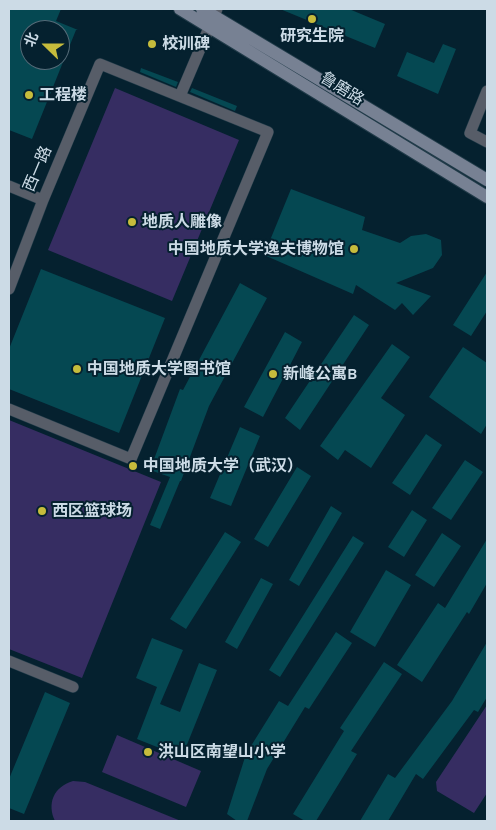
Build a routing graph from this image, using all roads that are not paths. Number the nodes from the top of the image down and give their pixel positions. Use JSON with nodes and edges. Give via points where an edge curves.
{"nodes":[{"id":1,"x":180,"y":9,"type":"edge"},
{"id":2,"x":202,"y":9,"type":"edge"},
{"id":3,"x":213,"y":17,"type":"edge"},
{"id":4,"x":487,"y":91,"type":"edge"},
{"id":5,"x":180,"y":96,"type":"junction"},
{"id":6,"x":487,"y":142,"type":"edge"},
{"id":7,"x":487,"y":180,"type":"edge"},
{"id":8,"x":9,"y":186,"type":"edge"},
{"id":9,"x":487,"y":198,"type":"edge"},
{"id":10,"x":43,"y":200,"type":"junction"},
{"id":11,"x":9,"y":289,"type":"edge"},
{"id":12,"x":9,"y":409,"type":"edge"},
{"id":13,"x":9,"y":661,"type":"edge"},
{"id":14,"x":74,"y":687,"type":"dead end"}],
"edges":[{"from":1,"to":3,"type":"main road","name":"鲁磨路"},
{"from":2,"to":3,"type":"main road","name":"鲁磨路"},
{"from":3,"to":5,"type":"street"},
{"from":3,"to":7,"type":"main road","name":"鲁磨路"},
{"from":3,"to":9,"type":"main road","name":"鲁磨路"},
{"from":4,"to":6,"type":"street","via":[[470,133]]},
{"from":5,"to":10,"type":"street","name":"西一路","via":[[100,64]]},
{"from":5,"to":12,"type":"street","via":[[268,132],[131,459]]},
{"from":8,"to":10,"type":"street"},
{"from":10,"to":11,"type":"street","name":"西一路"},
{"from":13,"to":14,"type":"street"}]}
